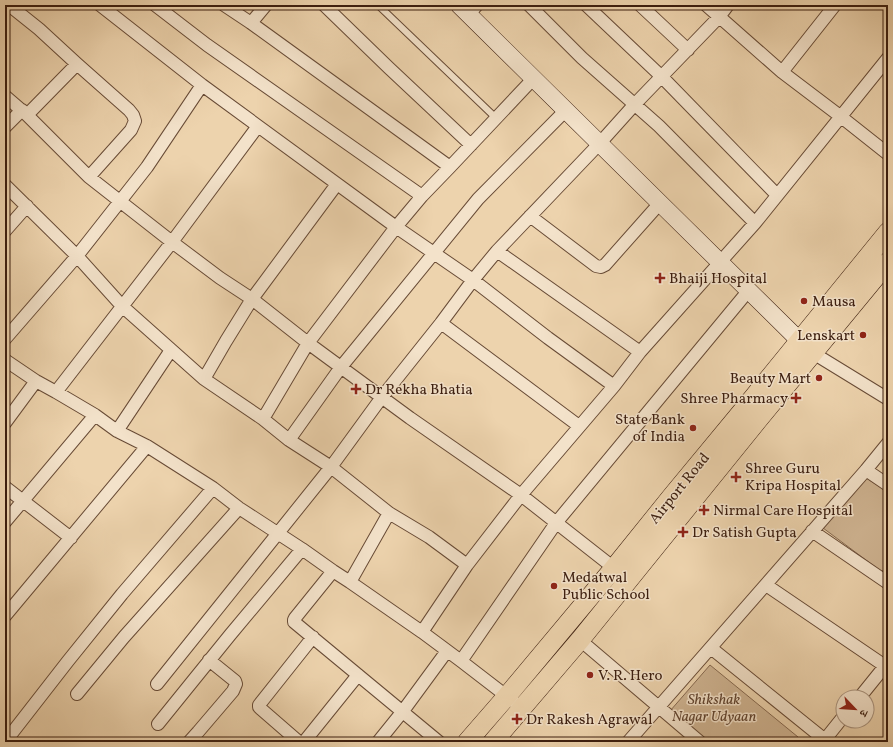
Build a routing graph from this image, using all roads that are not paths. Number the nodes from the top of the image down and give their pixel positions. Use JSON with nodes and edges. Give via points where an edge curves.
{"nodes":[{"id":1,"x":9,"y":5,"type":"edge"},
{"id":2,"x":100,"y":5,"type":"edge"},
{"id":3,"x":155,"y":5,"type":"edge"},
{"id":4,"x":224,"y":5,"type":"edge"},
{"id":5,"x":266,"y":5,"type":"edge"},
{"id":6,"x":324,"y":5,"type":"edge"},
{"id":7,"x":378,"y":5,"type":"edge"},
{"id":8,"x":529,"y":5,"type":"edge"},
{"id":9,"x":586,"y":5,"type":"edge"},
{"id":10,"x":640,"y":5,"type":"edge"},
{"id":11,"x":706,"y":5,"type":"edge"},
{"id":12,"x":728,"y":5,"type":"edge"},
{"id":13,"x":835,"y":5,"type":"edge"},
{"id":14,"x":468,"y":8,"type":"edge"},
{"id":15,"x":719,"y":17,"type":"junction"},
{"id":16,"x":251,"y":23,"type":"junction"},
{"id":17,"x":688,"y":50,"type":"junction"},
{"id":18,"x":888,"y":58,"type":"edge"},
{"id":19,"x":76,"y":64,"type":"junction"},
{"id":20,"x":782,"y":72,"type":"junction"},
{"id":21,"x":662,"y":77,"type":"junction"},
{"id":22,"x":533,"y":80,"type":"junction"},
{"id":23,"x":202,"y":85,"type":"junction"},
{"id":24,"x":5,"y":96,"type":"edge"},
{"id":25,"x":635,"y":104,"type":"junction"},
{"id":26,"x":565,"y":111,"type":"junction"},
{"id":27,"x":25,"y":112,"type":"junction"},
{"id":28,"x":840,"y":116,"type":"junction"},
{"id":29,"x":497,"y":118,"type":"junction"},
{"id":30,"x":258,"y":126,"type":"junction"},
{"id":31,"x":5,"y":127,"type":"edge"},
{"id":32,"x":600,"y":143,"type":"junction"},
{"id":33,"x":471,"y":145,"type":"junction"},
{"id":34,"x":888,"y":154,"type":"edge"},
{"id":35,"x":450,"y":167,"type":"junction"},
{"id":36,"x":89,"y":177,"type":"junction"},
{"id":37,"x":337,"y":184,"type":"junction"},
{"id":38,"x":5,"y":185,"type":"edge"},
{"id":39,"x":777,"y":195,"type":"junction"},
{"id":40,"x":422,"y":196,"type":"junction"},
{"id":41,"x":120,"y":201,"type":"junction"},
{"id":42,"x":660,"y":203,"type":"junction"},
{"id":43,"x":27,"y":206,"type":"junction"},
{"id":44,"x":530,"y":216,"type":"junction"},
{"id":45,"x":755,"y":223,"type":"junction"},
{"id":46,"x":396,"y":227,"type":"junction"},
{"id":47,"x":5,"y":231,"type":"edge"},
{"id":48,"x":888,"y":232,"type":"edge"},
{"id":49,"x":172,"y":242,"type":"junction"},
{"id":50,"x":497,"y":251,"type":"junction"},
{"id":51,"x":434,"y":254,"type":"junction"},
{"id":52,"x":77,"y":256,"type":"junction"},
{"id":53,"x":720,"y":261,"type":"junction"},
{"id":54,"x":888,"y":262,"type":"edge"},
{"id":55,"x":473,"y":280,"type":"junction"},
{"id":56,"x":749,"y":290,"type":"junction"},
{"id":57,"x":252,"y":299,"type":"junction"},
{"id":58,"x":122,"y":306,"type":"junction"},
{"id":59,"x":441,"y":323,"type":"junction"},
{"id":60,"x":5,"y":338,"type":"edge"},
{"id":61,"x":308,"y":343,"type":"junction"},
{"id":62,"x":806,"y":347,"type":"junction"},
{"id":63,"x":171,"y":350,"type":"junction"},
{"id":64,"x":640,"y":352,"type":"junction"},
{"id":65,"x":5,"y":360,"type":"edge"},
{"id":66,"x":341,"y":367,"type":"junction"},
{"id":67,"x":204,"y":379,"type":"junction"},
{"id":68,"x":36,"y":381,"type":"junction"},
{"id":69,"x":614,"y":386,"type":"junction"},
{"id":70,"x":56,"y":392,"type":"junction"},
{"id":71,"x":382,"y":397,"type":"junction"},
{"id":72,"x":888,"y":398,"type":"edge"},
{"id":73,"x":95,"y":415,"type":"junction"},
{"id":74,"x":263,"y":419,"type":"junction"},
{"id":75,"x":5,"y":423,"type":"edge"},
{"id":76,"x":579,"y":426,"type":"junction"},
{"id":77,"x":117,"y":431,"type":"junction"},
{"id":78,"x":290,"y":440,"type":"junction"},
{"id":79,"x":888,"y":443,"type":"edge"},
{"id":80,"x":147,"y":446,"type":"junction"},
{"id":81,"x":331,"y":467,"type":"junction"},
{"id":82,"x":866,"y":470,"type":"junction"},
{"id":83,"x":888,"y":485,"type":"edge"},
{"id":84,"x":5,"y":487,"type":"edge"},
{"id":85,"x":213,"y":488,"type":"junction"},
{"id":86,"x":521,"y":495,"type":"junction"},
{"id":87,"x":22,"y":500,"type":"junction"},
{"id":88,"x":239,"y":508,"type":"junction"},
{"id":89,"x":389,"y":513,"type":"junction"},
{"id":90,"x":5,"y":522,"type":"edge"},
{"id":91,"x":556,"y":523,"type":"junction"},
{"id":92,"x":812,"y":531,"type":"junction"},
{"id":93,"x":278,"y":533,"type":"junction"},
{"id":94,"x":71,"y":538,"type":"junction"},
{"id":95,"x":302,"y":549,"type":"junction"},
{"id":96,"x":467,"y":566,"type":"junction"},
{"id":97,"x":614,"y":568,"type":"junction"},
{"id":98,"x":333,"y":571,"type":"junction"},
{"id":99,"x":886,"y":579,"type":"edge"},
{"id":100,"x":350,"y":582,"type":"junction"},
{"id":101,"x":766,"y":585,"type":"junction"},
{"id":102,"x":5,"y":616,"type":"edge"},
{"id":103,"x":422,"y":632,"type":"junction"},
{"id":104,"x":313,"y":637,"type":"junction"},
{"id":105,"x":580,"y":640,"type":"junction"},
{"id":106,"x":711,"y":648,"type":"junction"},
{"id":107,"x":447,"y":651,"type":"junction"},
{"id":108,"x":209,"y":660,"type":"junction"},
{"id":109,"x":461,"y":661,"type":"junction"},
{"id":110,"x":887,"y":667,"type":"edge"},
{"id":111,"x":358,"y":675,"type":"junction"},
{"id":112,"x":157,"y":684,"type":"dead end"},
{"id":113,"x":867,"y":689,"type":"edge"},
{"id":114,"x":77,"y":694,"type":"dead end"},
{"id":115,"x":507,"y":696,"type":"junction"},
{"id":116,"x":658,"y":707,"type":"junction"},
{"id":117,"x":522,"y":708,"type":"junction"},
{"id":118,"x":403,"y":711,"type":"junction"},
{"id":119,"x":158,"y":724,"type":"dead end"},
{"id":120,"x":835,"y":727,"type":"edge"},
{"id":121,"x":824,"y":741,"type":"edge"},
{"id":122,"x":5,"y":742,"type":"edge"},
{"id":123,"x":189,"y":742,"type":"edge"},
{"id":124,"x":299,"y":742,"type":"edge"},
{"id":125,"x":304,"y":742,"type":"edge"},
{"id":126,"x":378,"y":742,"type":"edge"},
{"id":127,"x":439,"y":742,"type":"edge"},
{"id":128,"x":467,"y":742,"type":"edge"},
{"id":129,"x":493,"y":742,"type":"edge"},
{"id":130,"x":628,"y":742,"type":"edge"},
{"id":131,"x":700,"y":742,"type":"edge"}],
"edges":[{"from":1,"to":19,"type":"street"},
{"from":2,"to":23,"type":"street"},
{"from":3,"to":40,"type":"street","via":[[208,46]]},
{"from":4,"to":16,"type":"street"},
{"from":5,"to":16,"type":"street"},
{"from":6,"to":33,"type":"street"},
{"from":7,"to":29,"type":"lane"},
{"from":8,"to":25,"type":"street","via":[[582,58]]},
{"from":9,"to":21,"type":"street"},
{"from":10,"to":17,"type":"street"},
{"from":11,"to":15,"type":"street"},
{"from":12,"to":15,"type":"street"},
{"from":13,"to":20,"type":"street"},
{"from":14,"to":22,"type":"street"},
{"from":15,"to":17,"type":"street"},
{"from":15,"to":20,"type":"street"},
{"from":16,"to":35,"type":"street"},
{"from":17,"to":21,"type":"street"},
{"from":18,"to":28,"type":"street"},
{"from":19,"to":27,"type":"street"},
{"from":19,"to":36,"type":"street","via":[[130,110],[135,121],[131,130]]},
{"from":20,"to":28,"type":"street"},
{"from":21,"to":25,"type":"street"},
{"from":21,"to":39,"type":"street"},
{"from":22,"to":26,"type":"street"},
{"from":22,"to":29,"type":"street"},
{"from":23,"to":30,"type":"street"},
{"from":23,"to":41,"type":"street","via":[[147,167]]},
{"from":24,"to":27,"type":"street"},
{"from":25,"to":32,"type":"street"},
{"from":25,"to":45,"type":"street"},
{"from":26,"to":32,"type":"street"},
{"from":26,"to":51,"type":"street","via":[[478,199]]},
{"from":27,"to":31,"type":"street"},
{"from":27,"to":36,"type":"street"},
{"from":28,"to":34,"type":"street"},
{"from":28,"to":39,"type":"street"},
{"from":29,"to":33,"type":"street"},
{"from":30,"to":37,"type":"street"},
{"from":30,"to":49,"type":"street"},
{"from":32,"to":42,"type":"street"},
{"from":32,"to":44,"type":"street"},
{"from":33,"to":35,"type":"street"},
{"from":35,"to":40,"type":"street"},
{"from":36,"to":41,"type":"street"},
{"from":37,"to":46,"type":"street"},
{"from":37,"to":57,"type":"street"},
{"from":38,"to":43,"type":"street"},
{"from":39,"to":45,"type":"street"},
{"from":40,"to":46,"type":"street"},
{"from":41,"to":49,"type":"street"},
{"from":41,"to":52,"type":"street"},
{"from":42,"to":44,"type":"street","via":[[601,267],[596,266]]},
{"from":42,"to":53,"type":"street"},
{"from":43,"to":47,"type":"street"},
{"from":43,"to":52,"type":"street"},
{"from":44,"to":50,"type":"street"},
{"from":45,"to":53,"type":"street"},
{"from":46,"to":51,"type":"street"},
{"from":46,"to":61,"type":"street"},
{"from":48,"to":62,"type":"main road","name":"Airport Road"},
{"from":49,"to":57,"type":"street"},
{"from":49,"to":58,"type":"street"},
{"from":50,"to":55,"type":"street"},
{"from":50,"to":64,"type":"street"},
{"from":51,"to":55,"type":"street"},
{"from":51,"to":66,"type":"street"},
{"from":52,"to":58,"type":"street"},
{"from":52,"to":60,"type":"street"},
{"from":53,"to":56,"type":"street"},
{"from":53,"to":64,"type":"street"},
{"from":54,"to":62,"type":"main road","name":"Airport Road"},
{"from":55,"to":59,"type":"street"},
{"from":55,"to":69,"type":"street"},
{"from":56,"to":62,"type":"street"},
{"from":56,"to":91,"type":"street"},
{"from":57,"to":61,"type":"street"},
{"from":57,"to":67,"type":"street"},
{"from":58,"to":63,"type":"street"},
{"from":58,"to":70,"type":"street"},
{"from":59,"to":71,"type":"street"},
{"from":59,"to":76,"type":"street"},
{"from":61,"to":66,"type":"street"},
{"from":61,"to":74,"type":"street"},
{"from":62,"to":72,"type":"street"},
{"from":62,"to":97,"type":"main road","name":"Airport Road","via":[[672,496]]},
{"from":62,"to":105,"type":"main road","name":"Airport Road"},
{"from":63,"to":67,"type":"street"},
{"from":63,"to":77,"type":"street"},
{"from":64,"to":69,"type":"street"},
{"from":65,"to":68,"type":"street"},
{"from":66,"to":71,"type":"street"},
{"from":66,"to":78,"type":"street"},
{"from":67,"to":74,"type":"street"},
{"from":68,"to":70,"type":"street"},
{"from":68,"to":75,"type":"street"},
{"from":69,"to":76,"type":"street"},
{"from":70,"to":73,"type":"street"},
{"from":71,"to":81,"type":"street"},
{"from":71,"to":86,"type":"street"},
{"from":73,"to":77,"type":"street"},
{"from":73,"to":87,"type":"street"},
{"from":74,"to":78,"type":"street"},
{"from":76,"to":86,"type":"street"},
{"from":77,"to":80,"type":"street"},
{"from":78,"to":81,"type":"street"},
{"from":79,"to":82,"type":"street"},
{"from":80,"to":85,"type":"street"},
{"from":80,"to":94,"type":"street"},
{"from":81,"to":89,"type":"street"},
{"from":81,"to":93,"type":"street"},
{"from":82,"to":83,"type":"street"},
{"from":82,"to":92,"type":"street"},
{"from":84,"to":87,"type":"street"},
{"from":85,"to":88,"type":"street"},
{"from":85,"to":122,"type":"street","via":[[122,594]]},
{"from":86,"to":91,"type":"street"},
{"from":86,"to":96,"type":"street"},
{"from":87,"to":90,"type":"street"},
{"from":87,"to":94,"type":"street"},
{"from":88,"to":93,"type":"street"},
{"from":88,"to":114,"type":"street","via":[[124,636]]},
{"from":89,"to":96,"type":"street","via":[[429,537]]},
{"from":89,"to":100,"type":"street"},
{"from":91,"to":97,"type":"street"},
{"from":91,"to":109,"type":"street"},
{"from":92,"to":99,"type":"street"},
{"from":92,"to":101,"type":"street"},
{"from":93,"to":95,"type":"street"},
{"from":93,"to":112,"type":"street"},
{"from":94,"to":102,"type":"street"},
{"from":95,"to":98,"type":"street"},
{"from":95,"to":108,"type":"street"},
{"from":96,"to":103,"type":"street"},
{"from":97,"to":115,"type":"main road","name":"Airport Road"},
{"from":98,"to":100,"type":"street"},
{"from":98,"to":104,"type":"street","via":[[294,620]]},
{"from":100,"to":103,"type":"street"},
{"from":101,"to":106,"type":"street"},
{"from":101,"to":110,"type":"street"},
{"from":103,"to":107,"type":"street"},
{"from":104,"to":111,"type":"street"},
{"from":104,"to":124,"type":"street","via":[[259,705]]},
{"from":105,"to":116,"type":"street"},
{"from":105,"to":117,"type":"main road","name":"Airport Road"},
{"from":106,"to":116,"type":"street"},
{"from":106,"to":121,"type":"street"},
{"from":107,"to":109,"type":"street"},
{"from":107,"to":118,"type":"street"},
{"from":108,"to":119,"type":"street"},
{"from":108,"to":123,"type":"street","via":[[236,684],[233,691]]},
{"from":109,"to":115,"type":"street"},
{"from":110,"to":113,"type":"street"},
{"from":111,"to":118,"type":"street"},
{"from":111,"to":125,"type":"street"},
{"from":115,"to":117,"type":"street"},
{"from":115,"to":128,"type":"main road","name":"Airport Road"},
{"from":116,"to":130,"type":"street"},
{"from":116,"to":131,"type":"street"},
{"from":117,"to":129,"type":"main road","name":"Airport Road"},
{"from":118,"to":126,"type":"street"},
{"from":118,"to":127,"type":"street"},
{"from":120,"to":121,"type":"street"}]}
